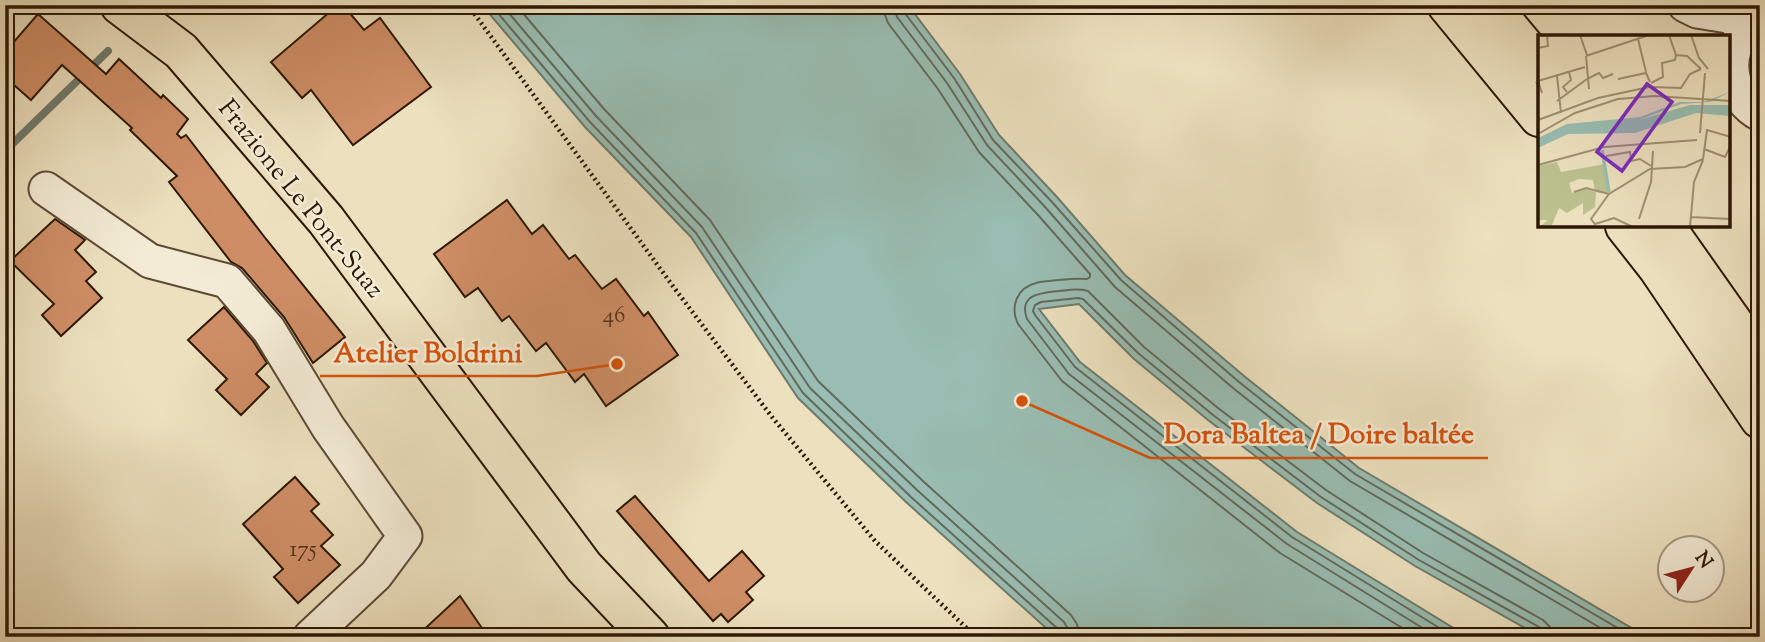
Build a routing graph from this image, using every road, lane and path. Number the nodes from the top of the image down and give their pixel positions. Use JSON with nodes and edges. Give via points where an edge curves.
{"nodes":[{"id":1,"x":120,"y":5,"type":"edge"},
{"id":2,"x":468,"y":5,"type":"edge"},
{"id":3,"x":1447,"y":5,"type":"edge"},
{"id":4,"x":1490,"y":5,"type":"edge"},
{"id":5,"x":1673,"y":5,"type":"edge"},
{"id":6,"x":1685,"y":5,"type":"edge"},
{"id":7,"x":1759,"y":20,"type":"edge"},
{"id":8,"x":1704,"y":35,"type":"edge"},
{"id":9,"x":1538,"y":63,"type":"edge"},
{"id":10,"x":1730,"y":71,"type":"edge"},
{"id":11,"x":1760,"y":114,"type":"edge"},
{"id":12,"x":1538,"y":116,"type":"edge"},
{"id":13,"x":46,"y":189,"type":"dead end"},
{"id":14,"x":1627,"y":228,"type":"edge"},
{"id":15,"x":1666,"y":228,"type":"edge"},
{"id":16,"x":1760,"y":361,"type":"edge"},
{"id":17,"x":1760,"y":419,"type":"edge"},
{"id":18,"x":310,"y":637,"type":"edge"},
{"id":19,"x":650,"y":637,"type":"edge"},
{"id":20,"x":976,"y":637,"type":"edge"}],
"edges":[{"from":1,"to":19,"type":"main road","name":"Frazione Le Pont-Suaz","via":[[181,51],[326,220],[584,567]]},
{"from":2,"to":20,"type":"path","via":[[772,417],[874,541]]},
{"from":3,"to":12,"type":"main road"},
{"from":4,"to":9,"type":"main road"},
{"from":5,"to":8,"type":"street"},
{"from":6,"to":7,"type":"street"},
{"from":7,"to":10,"type":"street","via":[[1742,35]]},
{"from":10,"to":11,"type":"street","via":[[1743,102]]},
{"from":13,"to":18,"type":"street","via":[[150,261],[227,281],[269,330],[328,427],[405,536],[376,575]]},
{"from":14,"to":17,"type":"main road"},
{"from":15,"to":16,"type":"main road"}]}
